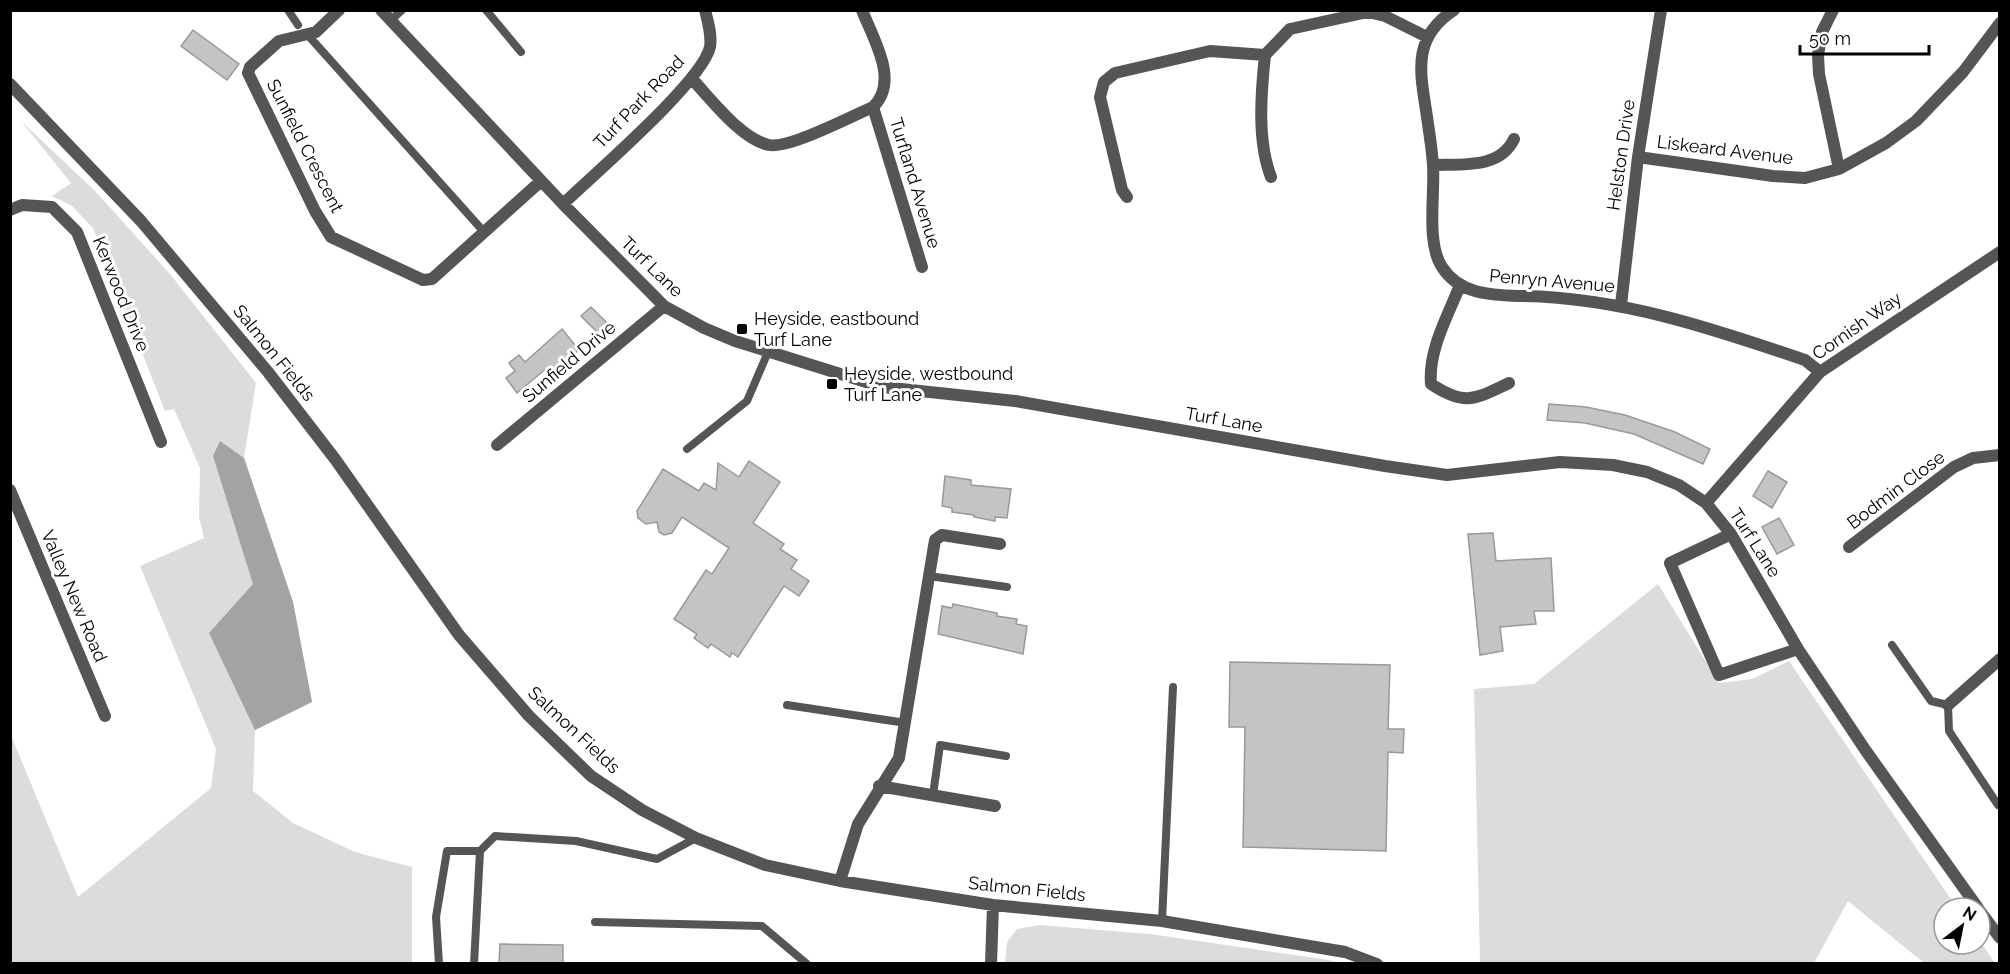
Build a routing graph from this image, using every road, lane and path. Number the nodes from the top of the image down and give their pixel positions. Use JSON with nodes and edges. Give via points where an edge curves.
{"nodes":[{"id":1,"x":288,"y":10,"type":"edge"},
{"id":2,"x":339,"y":10,"type":"edge"},
{"id":3,"x":381,"y":10,"type":"edge"},
{"id":4,"x":402,"y":10,"type":"edge"},
{"id":5,"x":486,"y":10,"type":"edge"},
{"id":6,"x":705,"y":10,"type":"edge"},
{"id":7,"x":862,"y":10,"type":"edge"},
{"id":8,"x":1454,"y":10,"type":"edge"},
{"id":9,"x":1661,"y":10,"type":"edge"},
{"id":10,"x":1833,"y":10,"type":"edge"},
{"id":11,"x":390,"y":21,"type":"junction"},
{"id":12,"x":2000,"y":23,"type":"edge"},
{"id":13,"x":302,"y":29,"type":"junction"},
{"id":14,"x":1427,"y":37,"type":"junction"},
{"id":15,"x":521,"y":52,"type":"dead end"},
{"id":16,"x":1265,"y":55,"type":"junction"},
{"id":17,"x":692,"y":79,"type":"junction"},
{"id":18,"x":10,"y":84,"type":"edge"},
{"id":19,"x":873,"y":107,"type":"junction"},
{"id":20,"x":1514,"y":139,"type":"dead end"},
{"id":21,"x":1638,"y":157,"type":"junction"},
{"id":22,"x":1433,"y":165,"type":"junction"},
{"id":23,"x":1839,"y":169,"type":"junction"},
{"id":24,"x":1270,"y":177,"type":"dead end"},
{"id":25,"x":542,"y":181,"type":"junction"},
{"id":26,"x":1127,"y":197,"type":"dead end"},
{"id":27,"x":563,"y":204,"type":"junction"},
{"id":28,"x":10,"y":210,"type":"edge"},
{"id":29,"x":485,"y":233,"type":"junction"},
{"id":30,"x":2000,"y":252,"type":"edge"},
{"id":31,"x":922,"y":267,"type":"dead end"},
{"id":32,"x":1460,"y":285,"type":"junction"},
{"id":33,"x":1621,"y":305,"type":"junction"},
{"id":34,"x":664,"y":306,"type":"junction"},
{"id":35,"x":768,"y":352,"type":"junction"},
{"id":36,"x":1820,"y":372,"type":"junction"},
{"id":37,"x":1509,"y":383,"type":"dead end"},
{"id":38,"x":161,"y":442,"type":"dead end"},
{"id":39,"x":497,"y":445,"type":"dead end"},
{"id":40,"x":687,"y":449,"type":"dead end"},
{"id":41,"x":2000,"y":455,"type":"edge"},
{"id":42,"x":10,"y":490,"type":"edge"},
{"id":43,"x":1706,"y":503,"type":"junction"},
{"id":44,"x":1731,"y":534,"type":"junction"},
{"id":45,"x":1000,"y":544,"type":"dead end"},
{"id":46,"x":1849,"y":548,"type":"dead end"},
{"id":47,"x":929,"y":576,"type":"junction"},
{"id":48,"x":1007,"y":587,"type":"dead end"},
{"id":49,"x":1892,"y":645,"type":"dead end"},
{"id":50,"x":1797,"y":649,"type":"junction"},
{"id":51,"x":2000,"y":659,"type":"edge"},
{"id":52,"x":1173,"y":687,"type":"dead end"},
{"id":53,"x":787,"y":705,"type":"dead end"},
{"id":54,"x":1948,"y":705,"type":"junction"},
{"id":55,"x":105,"y":716,"type":"dead end"},
{"id":56,"x":906,"y":723,"type":"junction"},
{"id":57,"x":1006,"y":756,"type":"dead end"},
{"id":58,"x":879,"y":786,"type":"junction"},
{"id":59,"x":933,"y":795,"type":"junction"},
{"id":60,"x":1998,"y":805,"type":"edge"},
{"id":61,"x":995,"y":806,"type":"dead end"},
{"id":62,"x":696,"y":838,"type":"junction"},
{"id":63,"x":480,"y":850,"type":"junction"},
{"id":64,"x":840,"y":881,"type":"junction"},
{"id":65,"x":1969,"y":896,"type":"edge"},
{"id":66,"x":993,"y":906,"type":"junction"},
{"id":67,"x":1162,"y":921,"type":"junction"},
{"id":68,"x":595,"y":922,"type":"dead end"},
{"id":69,"x":439,"y":963,"type":"edge"},
{"id":70,"x":474,"y":963,"type":"edge"},
{"id":71,"x":807,"y":963,"type":"edge"},
{"id":72,"x":992,"y":963,"type":"edge"},
{"id":73,"x":1377,"y":963,"type":"edge"}],
"edges":[{"from":1,"to":13,"type":"lane"},
{"from":2,"to":13,"type":"street","name":"Sunfield Crescent","via":[[316,32]]},
{"from":3,"to":11,"type":"street","name":"Turf Lane"},
{"from":4,"to":11,"type":"lane"},
{"from":5,"to":15,"type":"lane"},
{"from":6,"to":17,"type":"street","name":"Turf Park Road","via":[[710,47]]},
{"from":7,"to":19,"type":"street","name":"Turfland Avenue","via":[[886,71],[882,98]]},
{"from":8,"to":14,"type":"street"},
{"from":9,"to":21,"type":"street","name":"Helston Drive"},
{"from":10,"to":23,"type":"street","via":[[1822,32],[1818,55]]},
{"from":11,"to":25,"type":"street","name":"Turf Lane"},
{"from":12,"to":23,"type":"street","name":"Liskeard Avenue","via":[[1963,72],[1916,121]]},
{"from":13,"to":29,"type":"lane"},
{"from":13,"to":29,"type":"street","name":"Sunfield Crescent","via":[[279,41],[248,73],[331,237],[423,280],[432,279]]},
{"from":14,"to":16,"type":"street","via":[[1368,12],[1290,29]]},
{"from":14,"to":22,"type":"street","via":[[1420,59]]},
{"from":16,"to":24,"type":"street","via":[[1264,160]]},
{"from":16,"to":26,"type":"street","via":[[1210,51],[1109,76],[1100,97],[1122,190]]},
{"from":17,"to":19,"type":"street","via":[[746,134],[770,145],[801,138]]},
{"from":17,"to":27,"type":"street","name":"Turf Park Road"},
{"from":18,"to":62,"type":"street","name":"Salmon Fields","via":[[141,220],[268,372],[335,459],[459,635],[529,716],[591,776],[642,810]]},
{"from":19,"to":31,"type":"street","name":"Turfland Avenue"},
{"from":20,"to":22,"type":"street","via":[[1493,161]]},
{"from":21,"to":23,"type":"street","name":"Liskeard Avenue","via":[[1805,178]]},
{"from":21,"to":33,"type":"street","name":"Helston Drive"},
{"from":22,"to":32,"type":"street","via":[[1434,243],[1442,268]]},
{"from":25,"to":27,"type":"street","name":"Turf Lane"},
{"from":25,"to":29,"type":"street","name":"Sunfield Crescent"},
{"from":27,"to":34,"type":"street","name":"Turf Lane"},
{"from":28,"to":38,"type":"street","name":"Kerwood Drive","via":[[22,205],[52,207],[77,231]]},
{"from":30,"to":36,"type":"street","name":"Cornish Way"},
{"from":32,"to":33,"type":"street","name":"Penryn Avenue","via":[[1478,293],[1556,296]]},
{"from":32,"to":37,"type":"street","via":[[1438,340],[1430,370],[1431,384],[1450,397],[1475,399]]},
{"from":33,"to":36,"type":"street","name":"Penryn Avenue","via":[[1690,321],[1805,360]]},
{"from":34,"to":35,"type":"street","name":"Turf Lane","via":[[704,328]]},
{"from":34,"to":39,"type":"street","name":"Sunfield Drive"},
{"from":35,"to":40,"type":"lane","via":[[747,401]]},
{"from":35,"to":43,"type":"street","name":"Turf Lane","via":[[882,387],[1014,401],[1447,474],[1560,462],[1613,465],[1647,472],[1680,485]]},
{"from":36,"to":43,"type":"street","name":"Cornish Way"},
{"from":41,"to":46,"type":"street","name":"Bodmin Close","via":[[1973,458],[1954,467]]},
{"from":42,"to":55,"type":"street","name":"Valley New Road"},
{"from":43,"to":44,"type":"street","name":"Turf Lane"},
{"from":44,"to":50,"type":"street","name":"Turf Lane"},
{"from":44,"to":50,"type":"street","via":[[1670,562],[1719,675]]},
{"from":45,"to":47,"type":"street","via":[[942,535],[935,540]]},
{"from":47,"to":48,"type":"lane"},
{"from":47,"to":56,"type":"street"},
{"from":49,"to":54,"type":"lane","via":[[1931,701]]},
{"from":50,"to":65,"type":"street","name":"Turf Lane"},
{"from":51,"to":54,"type":"street"},
{"from":52,"to":67,"type":"lane"},
{"from":53,"to":56,"type":"lane"},
{"from":54,"to":60,"type":"lane","via":[[1949,731]]},
{"from":56,"to":58,"type":"street","via":[[899,758]]},
{"from":57,"to":59,"type":"lane","via":[[940,746]]},
{"from":58,"to":59,"type":"street"},
{"from":58,"to":64,"type":"street","via":[[858,824]]},
{"from":59,"to":61,"type":"street"},
{"from":62,"to":63,"type":"lane","via":[[657,859],[576,841],[495,836]]},
{"from":62,"to":64,"type":"street","name":"Salmon Fields","via":[[765,865]]},
{"from":63,"to":69,"type":"lane","via":[[447,851],[436,917]]},
{"from":63,"to":70,"type":"lane"},
{"from":64,"to":66,"type":"street","name":"Salmon Fields"},
{"from":66,"to":67,"type":"street","name":"Salmon Fields"},
{"from":66,"to":72,"type":"street"},
{"from":67,"to":73,"type":"street","name":"Salmon Fields","via":[[1345,952]]},
{"from":68,"to":71,"type":"lane","via":[[762,926]]}]}
